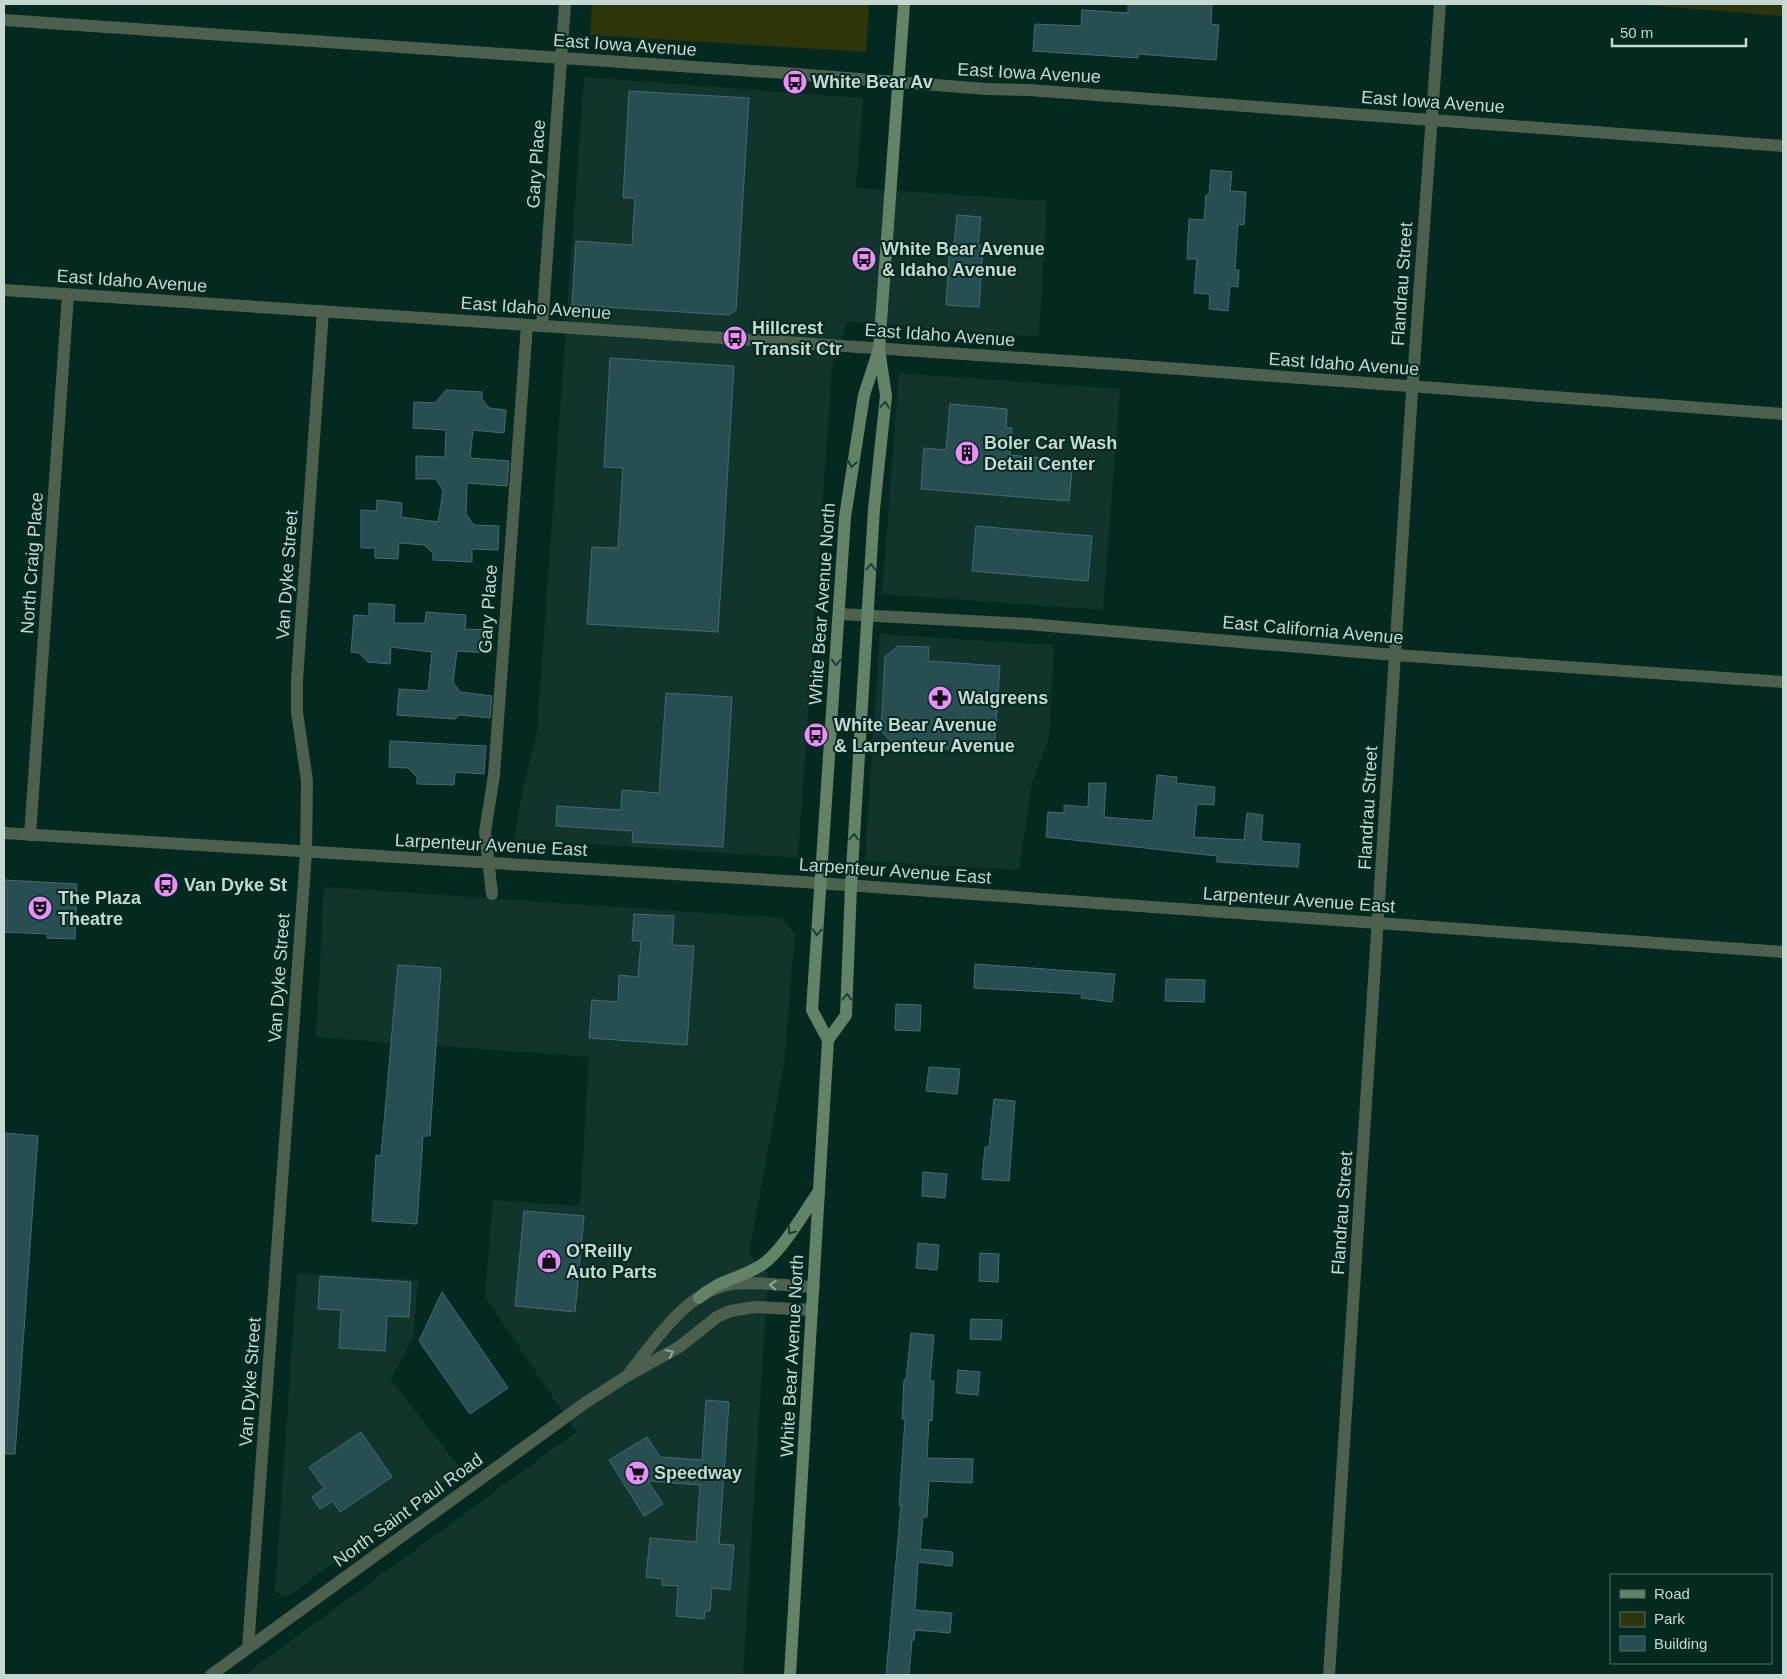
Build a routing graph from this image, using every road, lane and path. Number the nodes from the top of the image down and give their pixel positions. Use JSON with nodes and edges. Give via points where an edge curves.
{"nodes":[{"id":1,"x":565,"y":4,"type":"edge"},
{"id":2,"x":904,"y":4,"type":"edge"},
{"id":3,"x":1440,"y":4,"type":"edge"},
{"id":4,"x":4,"y":20,"type":"edge"},
{"id":5,"x":561,"y":58,"type":"junction"},
{"id":6,"x":898,"y":82,"type":"junction"},
{"id":7,"x":1432,"y":120,"type":"junction"},
{"id":8,"x":1783,"y":146,"type":"edge"},
{"id":9,"x":4,"y":290,"type":"edge"},
{"id":10,"x":68,"y":295,"type":"junction"},
{"id":11,"x":323,"y":312,"type":"junction"},
{"id":12,"x":527,"y":325,"type":"junction"},
{"id":13,"x":542,"y":326,"type":"junction"},
{"id":14,"x":879,"y":349,"type":"junction"},
{"id":15,"x":1412,"y":386,"type":"junction"},
{"id":16,"x":1783,"y":414,"type":"edge"},
{"id":17,"x":839,"y":614,"type":"junction"},
{"id":18,"x":868,"y":616,"type":"junction"},
{"id":19,"x":1395,"y":655,"type":"junction"},
{"id":20,"x":1783,"y":682,"type":"edge"},
{"id":21,"x":4,"y":833,"type":"edge"},
{"id":22,"x":30,"y":835,"type":"junction"},
{"id":23,"x":306,"y":853,"type":"junction"},
{"id":24,"x":489,"y":862,"type":"junction"},
{"id":25,"x":820,"y":884,"type":"junction"},
{"id":26,"x":851,"y":886,"type":"junction"},
{"id":27,"x":492,"y":894,"type":"dead end"},
{"id":28,"x":1379,"y":924,"type":"junction"},
{"id":29,"x":1783,"y":952,"type":"edge"},
{"id":30,"x":828,"y":1040,"type":"junction"},
{"id":31,"x":819,"y":1191,"type":"junction"},
{"id":32,"x":814,"y":1287,"type":"junction"},
{"id":33,"x":699,"y":1298,"type":"junction"},
{"id":34,"x":812,"y":1310,"type":"junction"},
{"id":35,"x":627,"y":1376,"type":"junction"},
{"id":36,"x":248,"y":1648,"type":"junction"},
{"id":37,"x":211,"y":1675,"type":"edge"},
{"id":38,"x":790,"y":1675,"type":"edge"},
{"id":39,"x":1329,"y":1675,"type":"edge"}],
"edges":[{"from":1,"to":5,"type":"street","name":"Gary Place"},
{"from":2,"to":6,"type":"main road","name":"White Bear Avenue North"},
{"from":3,"to":7,"type":"street","name":"Flandrau Street"},
{"from":4,"to":5,"type":"street","name":"East Iowa Avenue"},
{"from":5,"to":6,"type":"street","name":"East Iowa Avenue"},
{"from":5,"to":13,"type":"street","name":"Gary Place"},
{"from":6,"to":7,"type":"street","name":"East Iowa Avenue"},
{"from":6,"to":14,"type":"main road","name":"White Bear Avenue North"},
{"from":7,"to":8,"type":"street","name":"East Iowa Avenue"},
{"from":7,"to":15,"type":"street","name":"Flandrau Street"},
{"from":9,"to":10,"type":"street","name":"East Idaho Avenue"},
{"from":10,"to":11,"type":"street","name":"East Idaho Avenue"},
{"from":10,"to":22,"type":"street","name":"North Craig Place"},
{"from":11,"to":12,"type":"street","name":"East Idaho Avenue"},
{"from":11,"to":23,"type":"street","name":"Van Dyke Street","via":[[297,680],[296,712],[307,781]]},
{"from":12,"to":13,"type":"street","name":"East Idaho Avenue"},
{"from":12,"to":24,"type":"street","name":"Gary Place","via":[[494,775],[485,832]]},
{"from":13,"to":14,"type":"street","name":"East Idaho Avenue"},
{"from":14,"to":15,"type":"street","name":"East Idaho Avenue"},
{"from":14,"to":17,"type":"main road","name":"White Bear Avenue North","one_way":true,"via":[[864,395],[852,465]]},
{"from":18,"to":14,"type":"main road","name":"White Bear Avenue North","one_way":true,"via":[[874,509],[886,396]]},
{"from":15,"to":16,"type":"street","name":"East Idaho Avenue"},
{"from":15,"to":19,"type":"street","name":"Flandrau Street"},
{"from":17,"to":18,"type":"street","name":"East California Avenue"},
{"from":17,"to":25,"type":"main road","name":"White Bear Avenue North","one_way":true},
{"from":18,"to":19,"type":"street","name":"East California Avenue","via":[[1027,624]]},
{"from":26,"to":18,"type":"main road","name":"White Bear Avenue North","one_way":true},
{"from":19,"to":20,"type":"street","name":"East California Avenue"},
{"from":19,"to":28,"type":"street","name":"Flandrau Street"},
{"from":21,"to":22,"type":"street","name":"Larpenteur Avenue East"},
{"from":22,"to":23,"type":"street","name":"Larpenteur Avenue East"},
{"from":23,"to":24,"type":"street","name":"Larpenteur Avenue East"},
{"from":23,"to":36,"type":"street","name":"Van Dyke Street"},
{"from":24,"to":25,"type":"street","name":"Larpenteur Avenue East"},
{"from":24,"to":27,"type":"street","name":"Gary Place"},
{"from":25,"to":26,"type":"street","name":"Larpenteur Avenue East"},
{"from":25,"to":30,"type":"main road","name":"White Bear Avenue North","one_way":true,"via":[[812,1010]]},
{"from":26,"to":28,"type":"street","name":"Larpenteur Avenue East"},
{"from":30,"to":26,"type":"main road","name":"White Bear Avenue North","one_way":true,"via":[[846,1015]]},
{"from":28,"to":29,"type":"street","name":"Larpenteur Avenue East"},
{"from":28,"to":39,"type":"street","name":"Flandrau Street"},
{"from":30,"to":31,"type":"main road","name":"White Bear Avenue North"},
{"from":31,"to":32,"type":"main road","name":"White Bear Avenue North"},
{"from":31,"to":33,"type":"main road","one_way":true,"via":[[768,1260],[746,1274],[715,1284]]},
{"from":32,"to":33,"type":"street","name":"North Saint Paul Road","one_way":true,"via":[[732,1284]]},
{"from":32,"to":34,"type":"main road","name":"White Bear Avenue North"},
{"from":33,"to":35,"type":"street","name":"North Saint Paul Road","via":[[661,1333]]},
{"from":35,"to":34,"type":"street","name":"North Saint Paul Road","one_way":true,"via":[[679,1348],[717,1317],[735,1309]]},
{"from":34,"to":38,"type":"main road","name":"White Bear Avenue North"},
{"from":35,"to":36,"type":"street","name":"North Saint Paul Road","via":[[585,1403]]},
{"from":36,"to":37,"type":"street","name":"North Saint Paul Road"}]}
